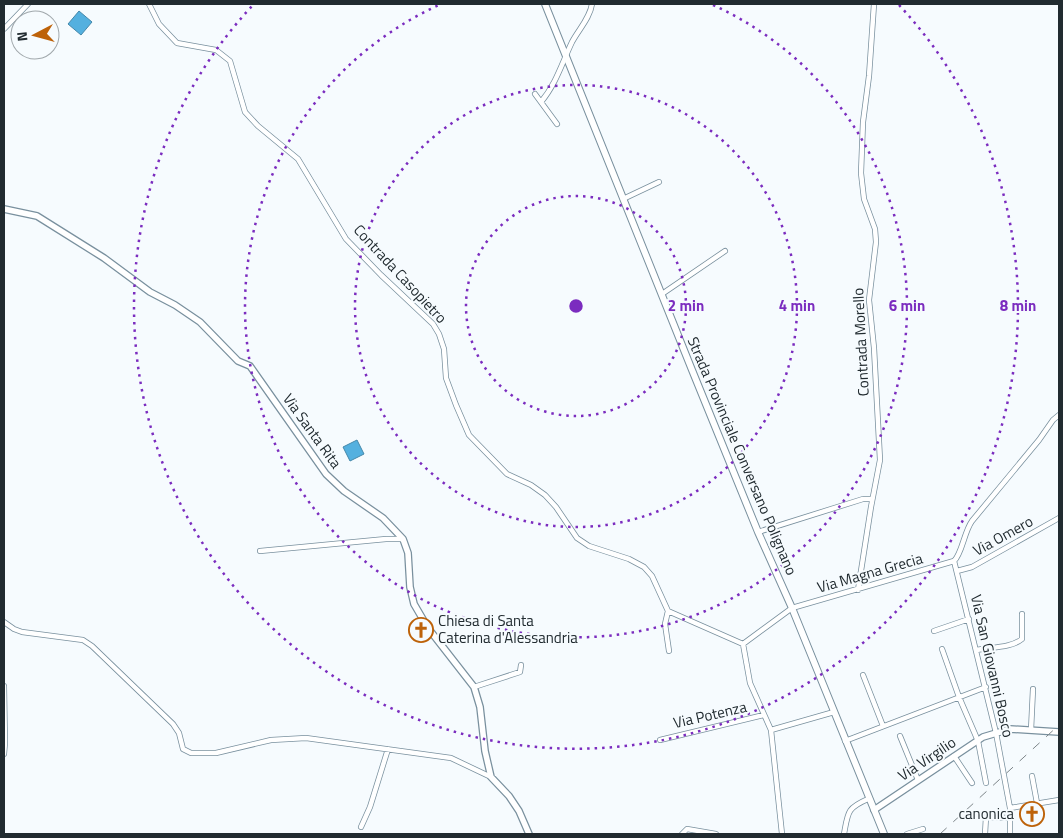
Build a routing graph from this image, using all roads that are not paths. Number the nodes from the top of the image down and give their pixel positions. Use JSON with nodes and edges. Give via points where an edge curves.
{"nodes":[{"id":1,"x":28,"y":4,"type":"edge"},
{"id":2,"x":149,"y":4,"type":"edge"},
{"id":3,"x":545,"y":4,"type":"edge"},
{"id":4,"x":592,"y":4,"type":"edge"},
{"id":5,"x":874,"y":4,"type":"edge"},
{"id":6,"x":4,"y":28,"type":"edge"},
{"id":7,"x":566,"y":56,"type":"junction"},
{"id":8,"x":535,"y":94,"type":"dead end"},
{"id":9,"x":541,"y":102,"type":"junction"},
{"id":10,"x":557,"y":124,"type":"dead end"},
{"id":11,"x":659,"y":182,"type":"dead end"},
{"id":12,"x":623,"y":199,"type":"junction"},
{"id":13,"x":4,"y":208,"type":"edge"},
{"id":14,"x":726,"y":251,"type":"dead end"},
{"id":15,"x":662,"y":294,"type":"junction"},
{"id":16,"x":1059,"y":415,"type":"edge"},
{"id":17,"x":872,"y":499,"type":"junction"},
{"id":18,"x":1059,"y":518,"type":"edge"},
{"id":19,"x":758,"y":532,"type":"junction"},
{"id":20,"x":403,"y":539,"type":"junction"},
{"id":21,"x":260,"y":551,"type":"dead end"},
{"id":22,"x":954,"y":560,"type":"junction"},
{"id":23,"x":957,"y":570,"type":"junction"},
{"id":24,"x":858,"y":590,"type":"junction"},
{"id":25,"x":792,"y":608,"type":"junction"},
{"id":26,"x":668,"y":611,"type":"junction"},
{"id":27,"x":1022,"y":614,"type":"dead end"},
{"id":28,"x":969,"y":619,"type":"junction"},
{"id":29,"x":4,"y":622,"type":"edge"},
{"id":30,"x":934,"y":632,"type":"dead end"},
{"id":31,"x":744,"y":644,"type":"junction"},
{"id":32,"x":942,"y":649,"type":"dead end"},
{"id":33,"x":977,"y":650,"type":"junction"},
{"id":34,"x":669,"y":651,"type":"dead end"},
{"id":35,"x":521,"y":665,"type":"dead end"},
{"id":36,"x":863,"y":675,"type":"dead end"},
{"id":37,"x":4,"y":686,"type":"edge"},
{"id":38,"x":474,"y":687,"type":"junction"},
{"id":39,"x":986,"y":687,"type":"junction"},
{"id":40,"x":1033,"y":689,"type":"dead end"},
{"id":41,"x":959,"y":697,"type":"junction"},
{"id":42,"x":834,"y":712,"type":"junction"},
{"id":43,"x":764,"y":716,"type":"junction"},
{"id":44,"x":883,"y":726,"type":"junction"},
{"id":45,"x":771,"y":730,"type":"junction"},
{"id":46,"x":1031,"y":730,"type":"junction"},
{"id":47,"x":1057,"y":732,"type":"edge"},
{"id":48,"x":996,"y":733,"type":"junction"},
{"id":49,"x":900,"y":736,"type":"dead end"},
{"id":50,"x":660,"y":740,"type":"dead end"},
{"id":51,"x":845,"y":741,"type":"junction"},
{"id":52,"x":978,"y":741,"type":"junction"},
{"id":53,"x":388,"y":750,"type":"junction"},
{"id":54,"x":4,"y":754,"type":"edge"},
{"id":55,"x":954,"y":756,"type":"junction"},
{"id":56,"x":1032,"y":776,"type":"dead end"},
{"id":57,"x":491,"y":777,"type":"junction"},
{"id":58,"x":918,"y":780,"type":"junction"},
{"id":59,"x":972,"y":783,"type":"dead end"},
{"id":60,"x":986,"y":783,"type":"dead end"},
{"id":61,"x":868,"y":799,"type":"junction"},
{"id":62,"x":1059,"y":800,"type":"edge"},
{"id":63,"x":1037,"y":803,"type":"junction"},
{"id":64,"x":1010,"y":808,"type":"junction"},
{"id":65,"x":874,"y":810,"type":"junction"},
{"id":66,"x":1010,"y":818,"type":"junction"},
{"id":67,"x":361,"y":827,"type":"dead end"},
{"id":68,"x":923,"y":829,"type":"dead end"},
{"id":69,"x":707,"y":833,"type":"edge"},
{"id":70,"x":529,"y":834,"type":"edge"},
{"id":71,"x":682,"y":834,"type":"edge"},
{"id":72,"x":716,"y":834,"type":"edge"},
{"id":73,"x":782,"y":834,"type":"edge"},
{"id":74,"x":844,"y":834,"type":"edge"},
{"id":75,"x":884,"y":834,"type":"edge"},
{"id":76,"x":907,"y":834,"type":"edge"},
{"id":77,"x":985,"y":834,"type":"edge"},
{"id":78,"x":1010,"y":834,"type":"edge"}],
"edges":[{"from":1,"to":6,"type":"street"},
{"from":2,"to":26,"type":"street","name":"Contrada Casopietro","via":[[158,24],[177,43],[216,50],[230,61],[245,112],[298,159],[346,238],[433,324],[444,349],[446,378],[469,435],[507,474],[545,495],[577,538],[589,546],[644,567],[652,576]]},
{"from":3,"to":7,"type":"main road","name":"Strada Provinciale Conversano Polignano"},
{"from":4,"to":7,"type":"street","via":[[590,14]]},
{"from":5,"to":17,"type":"street","name":"Contrada Morello","via":[[861,160],[862,188],[876,242],[869,300],[880,460]]},
{"from":7,"to":9,"type":"street"},
{"from":7,"to":12,"type":"main road","name":"Strada Provinciale Conversano Polignano"},
{"from":8,"to":9,"type":"street"},
{"from":9,"to":10,"type":"street"},
{"from":11,"to":12,"type":"street"},
{"from":12,"to":15,"type":"main road","name":"Strada Provinciale Conversano Polignano"},
{"from":13,"to":20,"type":"street","name":"Via Santa Rita","via":[[37,216],[200,322],[238,361],[250,366],[326,474],[383,518]]},
{"from":14,"to":15,"type":"street"},
{"from":15,"to":19,"type":"main road","name":"Strada Provinciale Conversano Polignano"},
{"from":16,"to":22,"type":"street","via":[[972,521]]},
{"from":17,"to":19,"type":"street","via":[[863,499]]},
{"from":17,"to":24,"type":"street","name":"Contrada Morello"},
{"from":18,"to":23,"type":"street","name":"Via Omero","via":[[972,567]]},
{"from":19,"to":25,"type":"main road","name":"Strada Provinciale Conversano Polignano"},
{"from":20,"to":21,"type":"street"},
{"from":20,"to":38,"type":"street","via":[[408,553],[411,594],[420,616]]},
{"from":22,"to":23,"type":"street","name":"Via San Giovanni Bosco"},
{"from":22,"to":24,"type":"street","name":"Via Magna Grecia"},
{"from":23,"to":28,"type":"street","name":"Via San Giovanni Bosco"},
{"from":24,"to":25,"type":"street","name":"Via Magna Grecia"},
{"from":25,"to":31,"type":"street"},
{"from":25,"to":42,"type":"main road","name":"Strada Provinciale Conversano Polignano"},
{"from":26,"to":31,"type":"street"},
{"from":26,"to":34,"type":"street","via":[[665,624]]},
{"from":27,"to":33,"type":"street","via":[[1022,639],[1017,643]]},
{"from":28,"to":30,"type":"street"},
{"from":28,"to":33,"type":"street","name":"Via San Giovanni Bosco"},
{"from":29,"to":53,"type":"street","via":[[22,632],[83,640],[92,646],[173,724],[187,752],[216,753],[271,740],[306,738]]},
{"from":31,"to":43,"type":"street","via":[[750,683]]},
{"from":32,"to":41,"type":"street"},
{"from":33,"to":39,"type":"street","name":"Via San Giovanni Bosco"},
{"from":35,"to":38,"type":"street","via":[[520,672]]},
{"from":36,"to":44,"type":"street"},
{"from":37,"to":54,"type":"street"},
{"from":38,"to":57,"type":"street"},
{"from":39,"to":41,"type":"street"},
{"from":39,"to":48,"type":"street","name":"Via San Giovanni Bosco"},
{"from":40,"to":46,"type":"street"},
{"from":41,"to":44,"type":"street"},
{"from":41,"to":52,"type":"street"},
{"from":42,"to":45,"type":"street"},
{"from":42,"to":51,"type":"main road","name":"Strada Provinciale Conversano Polignano"},
{"from":43,"to":45,"type":"street"},
{"from":43,"to":50,"type":"street","name":"Via Potenza"},
{"from":44,"to":51,"type":"street"},
{"from":45,"to":73,"type":"street"},
{"from":46,"to":47,"type":"street","name":"Via Virgilio"},
{"from":46,"to":48,"type":"street","name":"Via Virgilio","via":[[1010,729]]},
{"from":48,"to":52,"type":"street","name":"Via Virgilio"},
{"from":48,"to":64,"type":"street","name":"Via San Giovanni Bosco"},
{"from":49,"to":58,"type":"street"},
{"from":51,"to":61,"type":"main road","name":"Strada Provinciale Conversano Polignano"},
{"from":52,"to":55,"type":"street","name":"Via Virgilio"},
{"from":52,"to":60,"type":"street"},
{"from":53,"to":57,"type":"street","via":[[452,758]]},
{"from":53,"to":67,"type":"street"},
{"from":55,"to":58,"type":"street","name":"Via Virgilio"},
{"from":55,"to":59,"type":"street"},
{"from":56,"to":63,"type":"street"},
{"from":57,"to":70,"type":"street","via":[[509,796]]},
{"from":58,"to":65,"type":"street","name":"Via Virgilio"},
{"from":61,"to":65,"type":"main road","name":"Strada Provinciale Conversano Polignano"},
{"from":61,"to":74,"type":"street","via":[[851,808]]},
{"from":62,"to":63,"type":"street"},
{"from":63,"to":64,"type":"street"},
{"from":64,"to":66,"type":"street","name":"Via San Giovanni Bosco"},
{"from":65,"to":75,"type":"main road","name":"Strada Provinciale Conversano Polignano"},
{"from":66,"to":77,"type":"street","via":[[986,817]]},
{"from":66,"to":78,"type":"street","name":"Via San Giovanni Bosco"},
{"from":68,"to":76,"type":"street"},
{"from":69,"to":71,"type":"street","via":[[687,829]]},
{"from":69,"to":72,"type":"street"}]}
